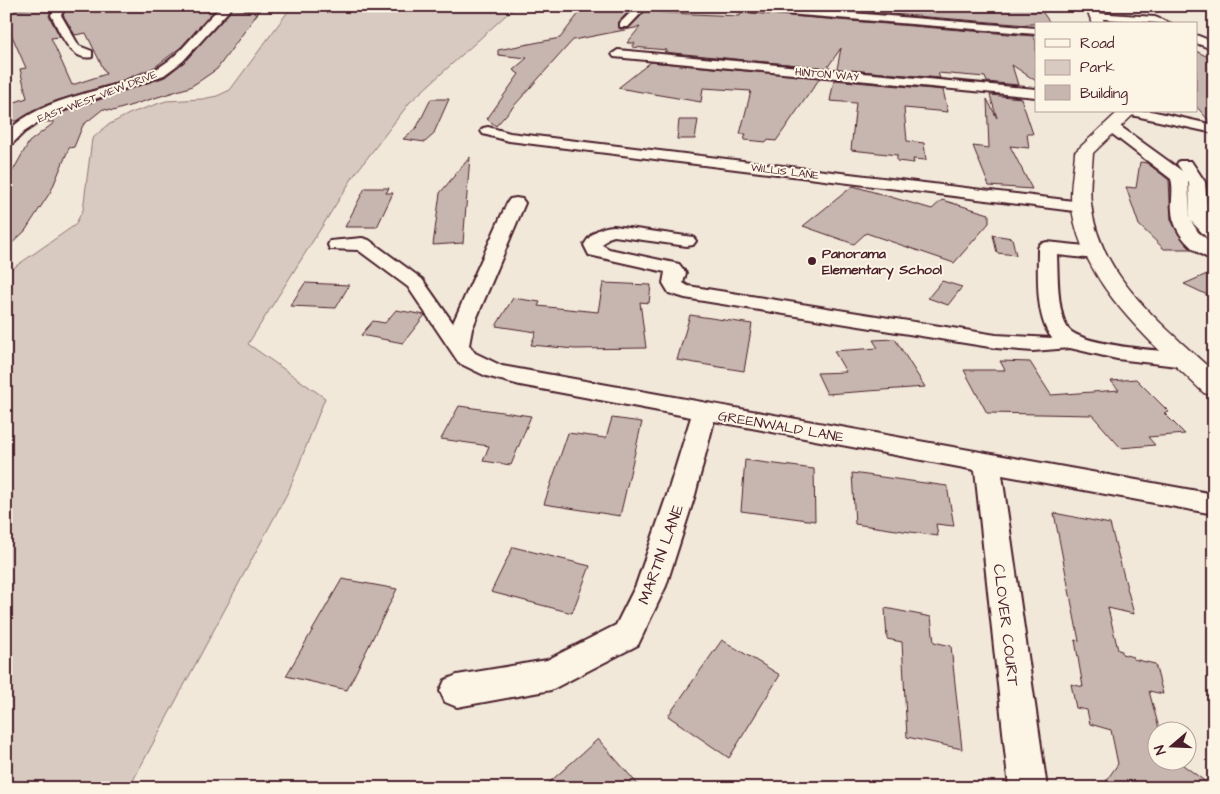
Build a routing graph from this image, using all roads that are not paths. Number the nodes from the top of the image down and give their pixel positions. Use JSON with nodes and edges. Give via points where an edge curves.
{"nodes":[{"id":1,"x":61,"y":6,"type":"edge"},
{"id":2,"x":228,"y":6,"type":"edge"},
{"id":3,"x":643,"y":6,"type":"edge"},
{"id":4,"x":724,"y":6,"type":"edge"},
{"id":5,"x":1095,"y":15,"type":"edge"},
{"id":6,"x":1161,"y":22,"type":"edge"},
{"id":7,"x":624,"y":25,"type":"dead end"},
{"id":8,"x":1035,"y":30,"type":"edge"},
{"id":9,"x":1198,"y":37,"type":"edge"},
{"id":10,"x":1214,"y":37,"type":"edge"},
{"id":11,"x":1198,"y":38,"type":"edge"},
{"id":12,"x":1214,"y":47,"type":"edge"},
{"id":13,"x":88,"y":54,"type":"dead end"},
{"id":14,"x":618,"y":54,"type":"dead end"},
{"id":15,"x":1035,"y":93,"type":"edge"},
{"id":16,"x":1123,"y":117,"type":"edge"},
{"id":17,"x":1214,"y":128,"type":"edge"},
{"id":18,"x":488,"y":131,"type":"dead end"},
{"id":19,"x":1144,"y":132,"type":"dead end"},
{"id":20,"x":6,"y":142,"type":"edge"},
{"id":21,"x":1158,"y":142,"type":"dead end"},
{"id":22,"x":516,"y":203,"type":"dead end"},
{"id":23,"x":1082,"y":207,"type":"junction"},
{"id":24,"x":1214,"y":235,"type":"edge"},
{"id":25,"x":687,"y":241,"type":"dead end"},
{"id":26,"x":337,"y":245,"type":"dead end"},
{"id":27,"x":1094,"y":253,"type":"junction"},
{"id":28,"x":1214,"y":254,"type":"edge"},
{"id":29,"x":1069,"y":342,"type":"junction"},
{"id":30,"x":458,"y":345,"type":"junction"},
{"id":31,"x":1186,"y":360,"type":"junction"},
{"id":32,"x":1214,"y":387,"type":"edge"},
{"id":33,"x":704,"y":412,"type":"junction"},
{"id":34,"x":987,"y":461,"type":"junction"},
{"id":35,"x":1214,"y":504,"type":"edge"},
{"id":36,"x":457,"y":691,"type":"dead end"},
{"id":37,"x":1028,"y":788,"type":"edge"}],
"edges":[{"from":1,"to":13,"type":"street","via":[[56,15],[75,48]]},
{"from":2,"to":20,"type":"street","name":"EAST WEST VIEW DRIVE","via":[[170,66],[150,77],[42,115],[23,126]]},
{"from":3,"to":7,"type":"street"},
{"from":4,"to":8,"type":"street"},
{"from":5,"to":6,"type":"street"},
{"from":9,"to":10,"type":"street"},
{"from":11,"to":12,"type":"street"},
{"from":14,"to":15,"type":"street","name":"HINTON WAY"},
{"from":16,"to":17,"type":"street"},
{"from":16,"to":19,"type":"street"},
{"from":16,"to":23,"type":"main road","via":[[1084,152]]},
{"from":16,"to":28,"type":"street","via":[[1178,176],[1181,181],[1179,205],[1182,226],[1187,234]]},
{"from":18,"to":23,"type":"street","name":"WILLIS LANE","via":[[509,137]]},
{"from":21,"to":24,"type":"street","via":[[1184,163],[1196,182],[1199,220]]},
{"from":22,"to":30,"type":"street","via":[[461,329]]},
{"from":23,"to":27,"type":"main road"},
{"from":25,"to":29,"type":"street","via":[[614,231],[598,235],[593,245],[596,251],[604,254],[672,268],[676,273],[673,283],[686,292],[978,338],[1031,344]]},
{"from":26,"to":30,"type":"street","name":"GREENWALD LANE","via":[[362,244],[415,283]]},
{"from":27,"to":29,"type":"street","via":[[1047,248],[1050,297],[1058,332]]},
{"from":27,"to":31,"type":"main road","via":[[1123,296]]},
{"from":29,"to":31,"type":"street"},
{"from":30,"to":33,"type":"street","name":"GREENWALD LANE","via":[[467,358],[502,373]]},
{"from":31,"to":32,"type":"main road"},
{"from":33,"to":34,"type":"street","name":"GREENWALD LANE"},
{"from":33,"to":36,"type":"street","name":"MARTIN LANE","via":[[651,586],[628,635],[551,674]]},
{"from":34,"to":35,"type":"street","name":"GREENWALD LANE"},
{"from":34,"to":37,"type":"street","name":"CLOVER COURT"}]}
